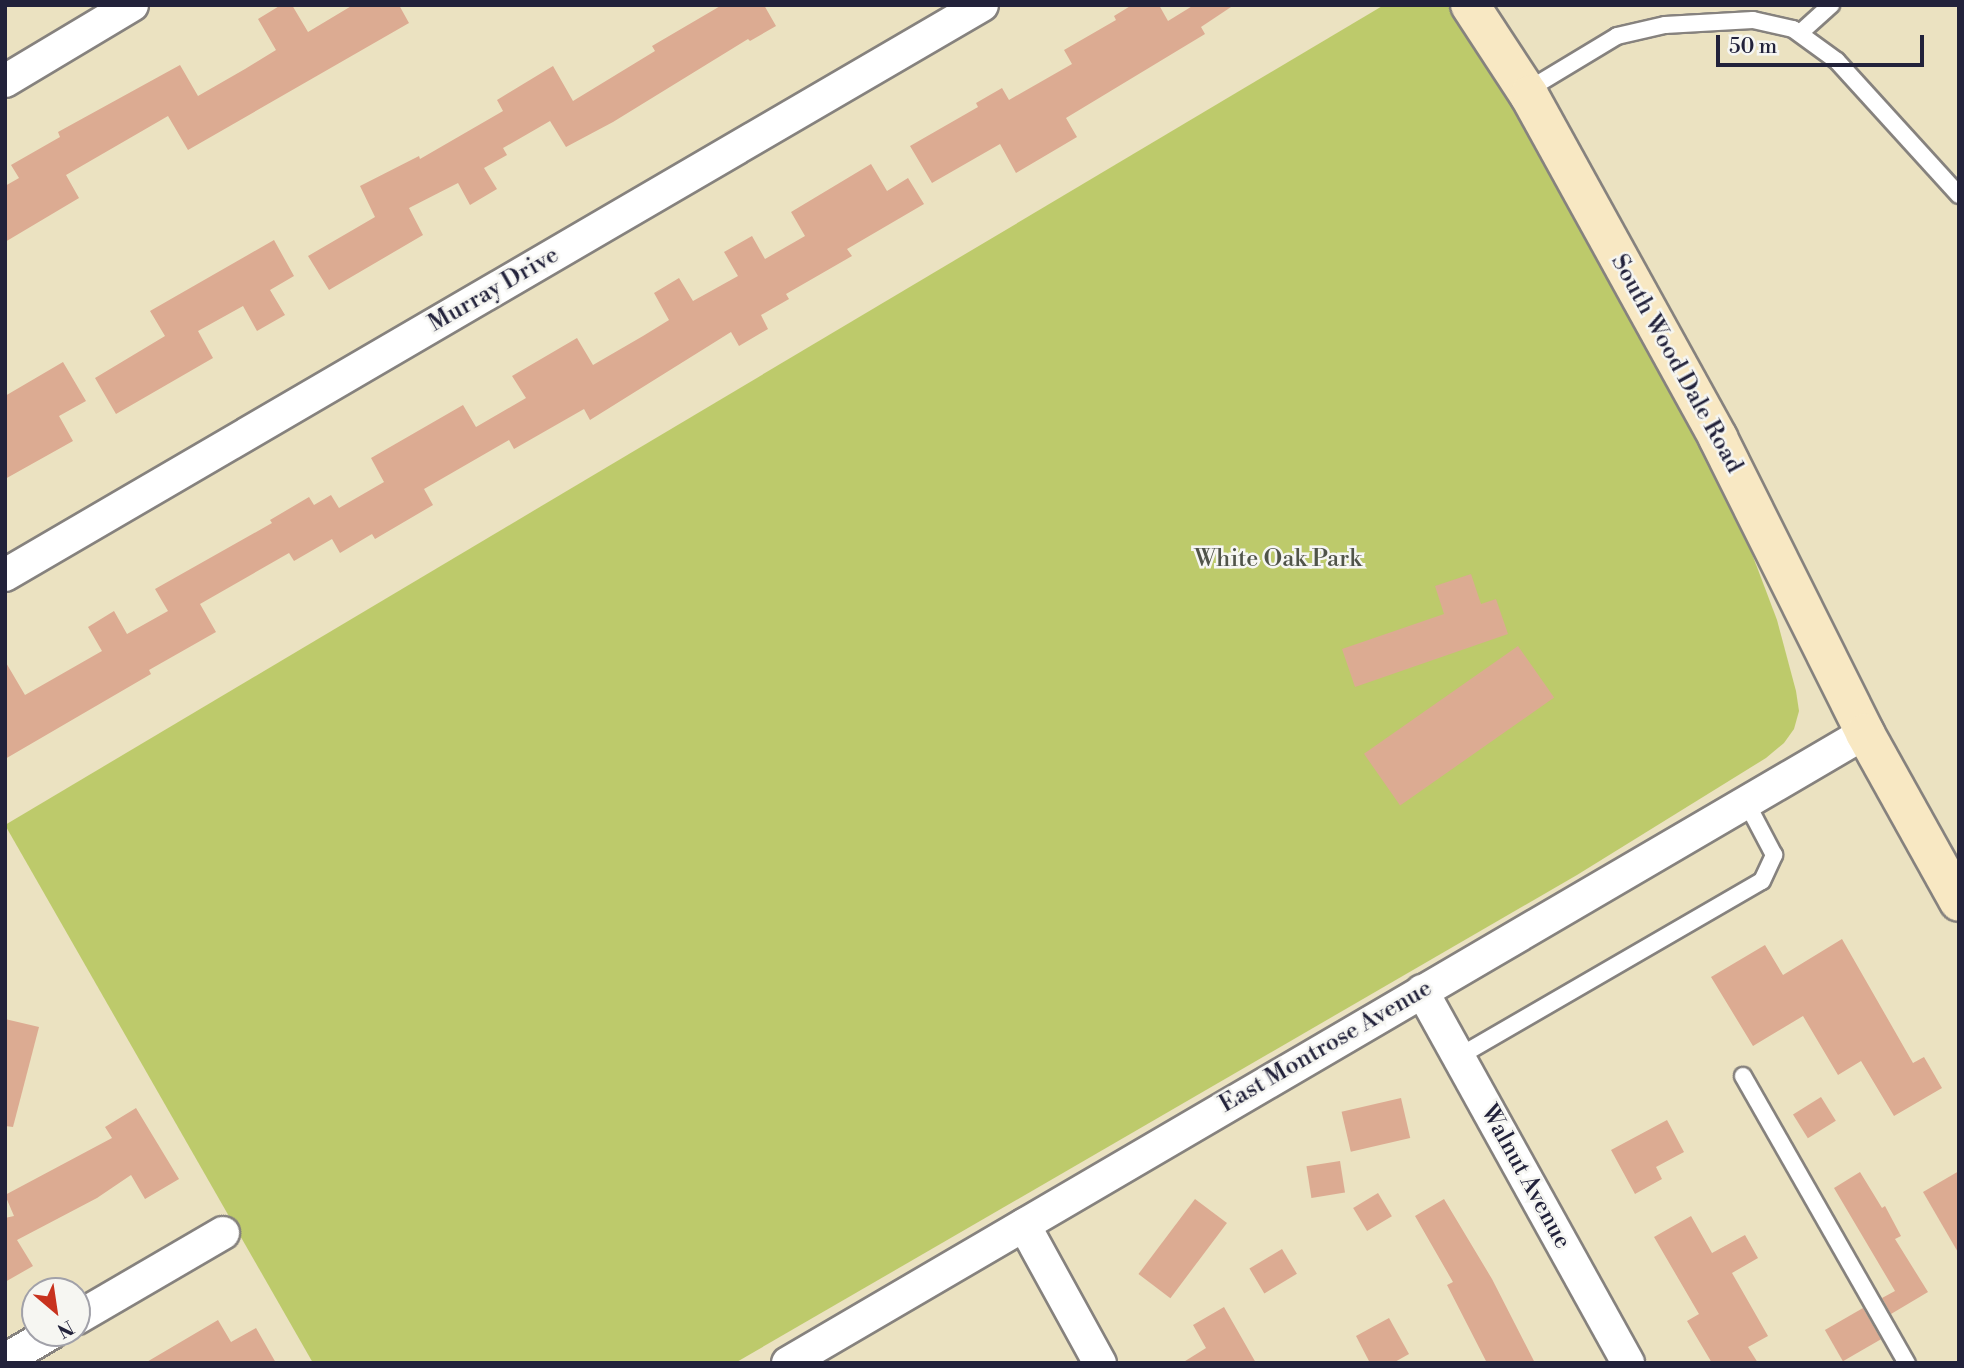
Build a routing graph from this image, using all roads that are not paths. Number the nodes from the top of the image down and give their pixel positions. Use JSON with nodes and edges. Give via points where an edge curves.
{"nodes":[{"id":1,"x":132,"y":5,"type":"edge"},
{"id":2,"x":982,"y":5,"type":"edge"},
{"id":3,"x":1470,"y":5,"type":"edge"},
{"id":4,"x":1830,"y":5,"type":"edge"},
{"id":5,"x":1728,"y":13,"type":"edge"},
{"id":6,"x":1800,"y":33,"type":"junction"},
{"id":7,"x":5,"y":80,"type":"edge"},
{"id":8,"x":1526,"y":91,"type":"junction"},
{"id":9,"x":1959,"y":195,"type":"edge"},
{"id":10,"x":5,"y":575,"type":"edge"},
{"id":11,"x":1865,"y":733,"type":"junction"},
{"id":12,"x":1746,"y":802,"type":"junction"},
{"id":13,"x":1959,"y":902,"type":"edge"},
{"id":14,"x":1422,"y":991,"type":"junction"},
{"id":15,"x":1458,"y":1057,"type":"junction"},
{"id":16,"x":1743,"y":1076,"type":"dead end"},
{"id":17,"x":1024,"y":1225,"type":"junction"},
{"id":18,"x":223,"y":1233,"type":"dead end"},
{"id":19,"x":91,"y":1310,"type":"edge"},
{"id":20,"x":27,"y":1347,"type":"edge"},
{"id":21,"x":5,"y":1360,"type":"edge"},
{"id":22,"x":788,"y":1363,"type":"edge"},
{"id":23,"x":1100,"y":1363,"type":"edge"},
{"id":24,"x":1629,"y":1363,"type":"edge"},
{"id":25,"x":1907,"y":1363,"type":"edge"}],
"edges":[{"from":1,"to":7,"type":"street"},
{"from":2,"to":10,"type":"street","name":"Murray Drive"},
{"from":3,"to":8,"type":"main road","name":"South Wood Dale Road"},
{"from":4,"to":6,"type":"lane"},
{"from":5,"to":6,"type":"lane"},
{"from":5,"to":8,"type":"lane","via":[[1617,36]]},
{"from":6,"to":9,"type":"lane","via":[[1837,61]]},
{"from":8,"to":11,"type":"main road","name":"South Wood Dale Road","via":[[1718,439]]},
{"from":11,"to":12,"type":"street","name":"East Montrose Avenue"},
{"from":11,"to":13,"type":"main road","name":"South Wood Dale Road"},
{"from":12,"to":14,"type":"street","name":"East Montrose Avenue"},
{"from":12,"to":15,"type":"lane","via":[[1774,855],[1762,881]]},
{"from":14,"to":15,"type":"street","name":"Walnut Avenue"},
{"from":14,"to":17,"type":"street","name":"East Montrose Avenue"},
{"from":15,"to":24,"type":"street","name":"Walnut Avenue"},
{"from":16,"to":25,"type":"lane"},
{"from":17,"to":22,"type":"street","name":"East Montrose Avenue"},
{"from":17,"to":23,"type":"street"},
{"from":18,"to":19,"type":"street"},
{"from":20,"to":21,"type":"street"}]}
